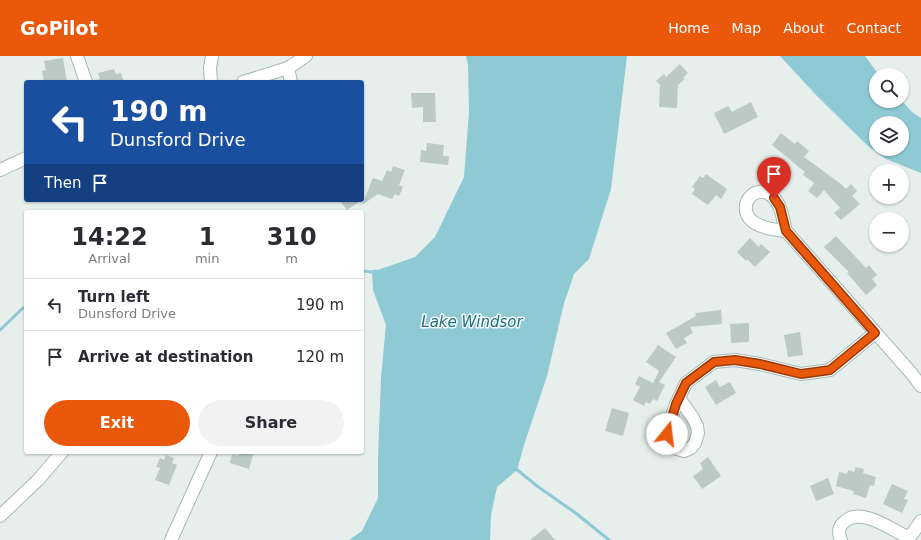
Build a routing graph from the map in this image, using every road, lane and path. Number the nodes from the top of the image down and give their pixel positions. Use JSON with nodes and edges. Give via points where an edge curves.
{"nodes":[{"id":1,"x":77,"y":56,"type":"edge"},
{"id":2,"x":212,"y":56,"type":"edge"},
{"id":3,"x":306,"y":56,"type":"edge"},
{"id":4,"x":288,"y":68,"type":"junction"},
{"id":5,"x":85,"y":80,"type":"edge"},
{"id":6,"x":210,"y":80,"type":"edge"},
{"id":7,"x":249,"y":80,"type":"edge"},
{"id":8,"x":291,"y":80,"type":"edge"},
{"id":9,"x":24,"y":159,"type":"edge"},
{"id":10,"x":0,"y":170,"type":"edge"},
{"id":11,"x":786,"y":231,"type":"dead end"},
{"id":12,"x":875,"y":333,"type":"junction"},
{"id":13,"x":921,"y":386,"type":"edge"},
{"id":14,"x":679,"y":398,"type":"dead end"},
{"id":15,"x":60,"y":454,"type":"edge"},
{"id":16,"x":210,"y":454,"type":"edge"},
{"id":17,"x":0,"y":516,"type":"edge"},
{"id":18,"x":921,"y":521,"type":"edge"},
{"id":19,"x":909,"y":539,"type":"edge"},
{"id":20,"x":171,"y":540,"type":"edge"},
{"id":21,"x":841,"y":540,"type":"edge"}],
"edges":[{"from":1,"to":5,"type":"street"},
{"from":2,"to":6,"type":"street"},
{"from":3,"to":4,"type":"street"},
{"from":4,"to":7,"type":"street"},
{"from":4,"to":8,"type":"street"},
{"from":9,"to":10,"type":"street"},
{"from":11,"to":12,"type":"street"},
{"from":12,"to":13,"type":"street"},
{"from":12,"to":14,"type":"street","via":[[830,370],[801,374],[735,360],[714,362],[686,383]]},
{"from":15,"to":17,"type":"street","via":[[38,480]]},
{"from":16,"to":20,"type":"street"},
{"from":18,"to":19,"type":"street"},
{"from":19,"to":21,"type":"street","via":[[867,516],[859,515],[844,521],[839,528]]}]}
